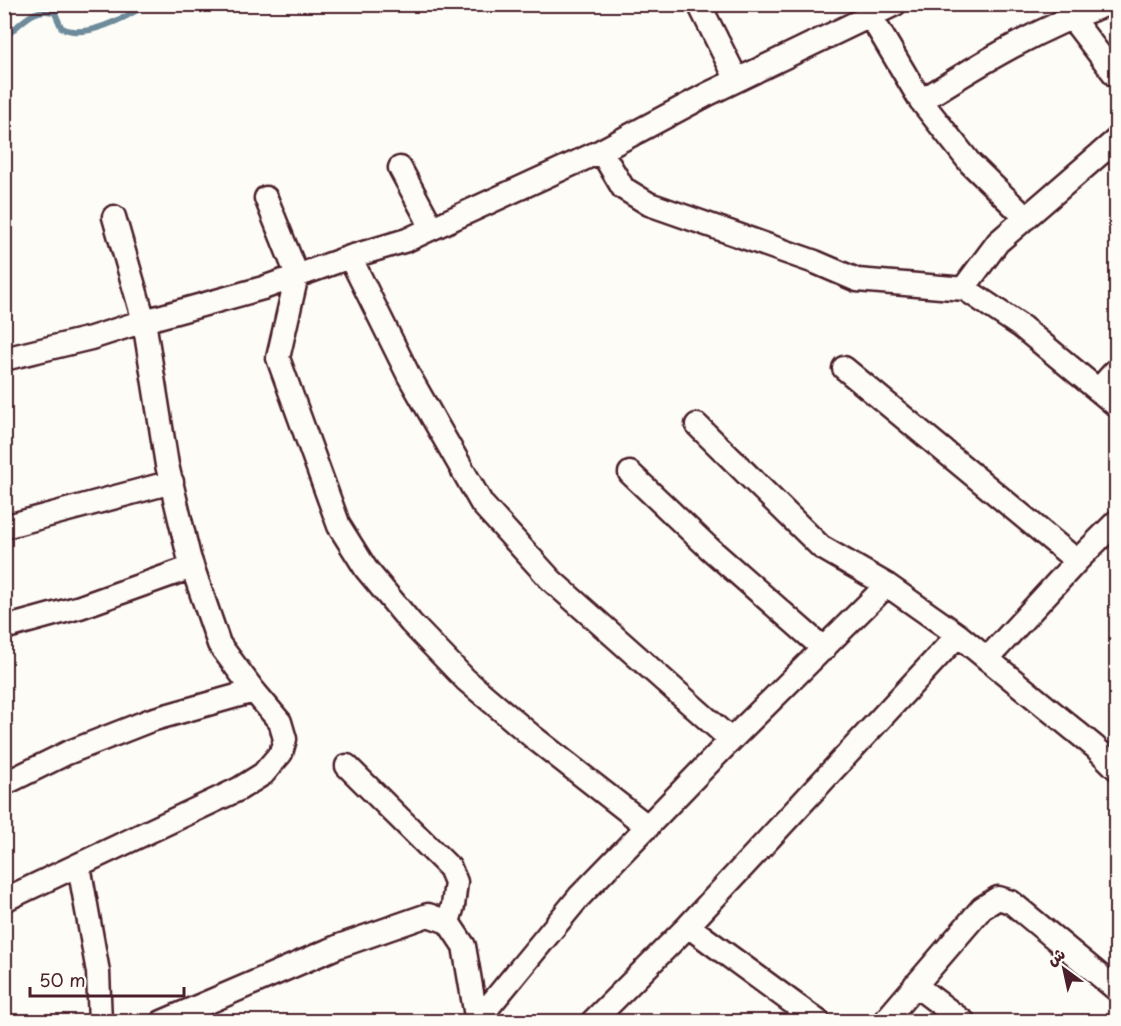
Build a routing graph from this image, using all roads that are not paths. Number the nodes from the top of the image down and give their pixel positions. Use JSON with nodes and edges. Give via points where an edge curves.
{"nodes":[{"id":1,"x":699,"y":4,"type":"edge"},
{"id":2,"x":895,"y":4,"type":"edge"},
{"id":3,"x":1108,"y":4,"type":"edge"},
{"id":4,"x":868,"y":11,"type":"edge"},
{"id":5,"x":1071,"y":17,"type":"junction"},
{"id":6,"x":1116,"y":76,"type":"edge"},
{"id":7,"x":737,"y":80,"type":"junction"},
{"id":8,"x":921,"y":100,"type":"junction"},
{"id":9,"x":1116,"y":140,"type":"edge"},
{"id":10,"x":601,"y":151,"type":"junction"},
{"id":11,"x":400,"y":168,"type":"dead end"},
{"id":12,"x":266,"y":198,"type":"dead end"},
{"id":13,"x":114,"y":217,"type":"dead end"},
{"id":14,"x":1026,"y":218,"type":"junction"},
{"id":15,"x":424,"y":232,"type":"junction"},
{"id":16,"x":350,"y":257,"type":"junction"},
{"id":17,"x":297,"y":275,"type":"junction"},
{"id":18,"x":963,"y":289,"type":"junction"},
{"id":19,"x":144,"y":321,"type":"junction"},
{"id":20,"x":4,"y":359,"type":"edge"},
{"id":21,"x":844,"y":368,"type":"dead end"},
{"id":22,"x":1116,"y":370,"type":"edge"},
{"id":23,"x":1098,"y":390,"type":"junction"},
{"id":24,"x":1116,"y":405,"type":"edge"},
{"id":25,"x":697,"y":425,"type":"dead end"},
{"id":26,"x":630,"y":473,"type":"dead end"},
{"id":27,"x":172,"y":482,"type":"junction"},
{"id":28,"x":1116,"y":522,"type":"edge"},
{"id":29,"x":4,"y":527,"type":"edge"},
{"id":30,"x":1077,"y":561,"type":"junction"},
{"id":31,"x":192,"y":567,"type":"junction"},
{"id":32,"x":887,"y":585,"type":"junction"},
{"id":33,"x":4,"y":628,"type":"edge"},
{"id":34,"x":958,"y":636,"type":"junction"},
{"id":35,"x":824,"y":649,"type":"junction"},
{"id":36,"x":987,"y":658,"type":"junction"},
{"id":37,"x":254,"y":692,"type":"junction"},
{"id":38,"x":731,"y":740,"type":"junction"},
{"id":39,"x":348,"y":766,"type":"dead end"},
{"id":40,"x":1116,"y":768,"type":"edge"},
{"id":41,"x":4,"y":784,"type":"edge"},
{"id":42,"x":648,"y":827,"type":"junction"},
{"id":43,"x":79,"y":866,"type":"junction"},
{"id":44,"x":4,"y":900,"type":"edge"},
{"id":45,"x":448,"y":922,"type":"junction"},
{"id":46,"x":688,"y":926,"type":"junction"},
{"id":47,"x":915,"y":985,"type":"junction"},
{"id":48,"x":1116,"y":989,"type":"edge"},
{"id":49,"x":209,"y":1012,"type":"edge"},
{"id":50,"x":477,"y":1021,"type":"edge"},
{"id":51,"x":100,"y":1022,"type":"edge"},
{"id":52,"x":162,"y":1022,"type":"edge"},
{"id":53,"x":592,"y":1022,"type":"edge"},
{"id":54,"x":819,"y":1022,"type":"edge"},
{"id":55,"x":884,"y":1022,"type":"edge"},
{"id":56,"x":964,"y":1022,"type":"edge"}],
"edges":[{"from":1,"to":7,"type":"street"},
{"from":2,"to":4,"type":"street"},
{"from":3,"to":5,"type":"street"},
{"from":4,"to":7,"type":"street"},
{"from":4,"to":8,"type":"street"},
{"from":5,"to":6,"type":"street"},
{"from":5,"to":8,"type":"street","via":[[1002,50]]},
{"from":7,"to":10,"type":"street"},
{"from":8,"to":14,"type":"street","via":[[970,163]]},
{"from":9,"to":14,"type":"street"},
{"from":10,"to":15,"type":"street"},
{"from":10,"to":18,"type":"street","via":[[622,188],[649,204],[857,280]]},
{"from":11,"to":15,"type":"street","via":[[429,222]]},
{"from":12,"to":17,"type":"street"},
{"from":13,"to":19,"type":"street"},
{"from":14,"to":18,"type":"street","via":[[998,242]]},
{"from":15,"to":16,"type":"street"},
{"from":16,"to":17,"type":"street"},
{"from":16,"to":38,"type":"street","via":[[410,376],[483,504],[551,580]]},
{"from":17,"to":19,"type":"street"},
{"from":17,"to":42,"type":"street","via":[[278,358],[339,526],[366,569],[411,624],[466,680]]},
{"from":18,"to":23,"type":"street","via":[[1022,327]]},
{"from":19,"to":20,"type":"street"},
{"from":19,"to":27,"type":"street"},
{"from":21,"to":30,"type":"street"},
{"from":22,"to":23,"type":"street"},
{"from":23,"to":24,"type":"street"},
{"from":25,"to":32,"type":"street","via":[[821,547]]},
{"from":26,"to":35,"type":"street"},
{"from":27,"to":29,"type":"street"},
{"from":27,"to":31,"type":"street"},
{"from":28,"to":30,"type":"street"},
{"from":30,"to":36,"type":"street"},
{"from":31,"to":33,"type":"street","via":[[80,607]]},
{"from":31,"to":37,"type":"street","via":[[219,644]]},
{"from":32,"to":34,"type":"street"},
{"from":32,"to":35,"type":"street"},
{"from":34,"to":36,"type":"street"},
{"from":34,"to":46,"type":"street"},
{"from":35,"to":38,"type":"street"},
{"from":36,"to":40,"type":"street"},
{"from":37,"to":41,"type":"street","via":[[151,720],[67,753]]},
{"from":37,"to":43,"type":"street","via":[[280,722],[285,739],[281,753],[263,774]]},
{"from":38,"to":42,"type":"street"},
{"from":39,"to":45,"type":"street","via":[[450,868],[456,882]]},
{"from":42,"to":50,"type":"street","via":[[579,897]]},
{"from":43,"to":44,"type":"street"},
{"from":43,"to":51,"type":"street","via":[[98,972]]},
{"from":45,"to":49,"type":"street","via":[[428,915],[339,946]]},
{"from":45,"to":50,"type":"street","via":[[464,946]]},
{"from":46,"to":53,"type":"street"},
{"from":46,"to":54,"type":"street"},
{"from":47,"to":48,"type":"street","via":[[982,908],[998,898],[1011,902]]},
{"from":47,"to":55,"type":"street"},
{"from":47,"to":56,"type":"street"},
{"from":49,"to":52,"type":"street"}]}
